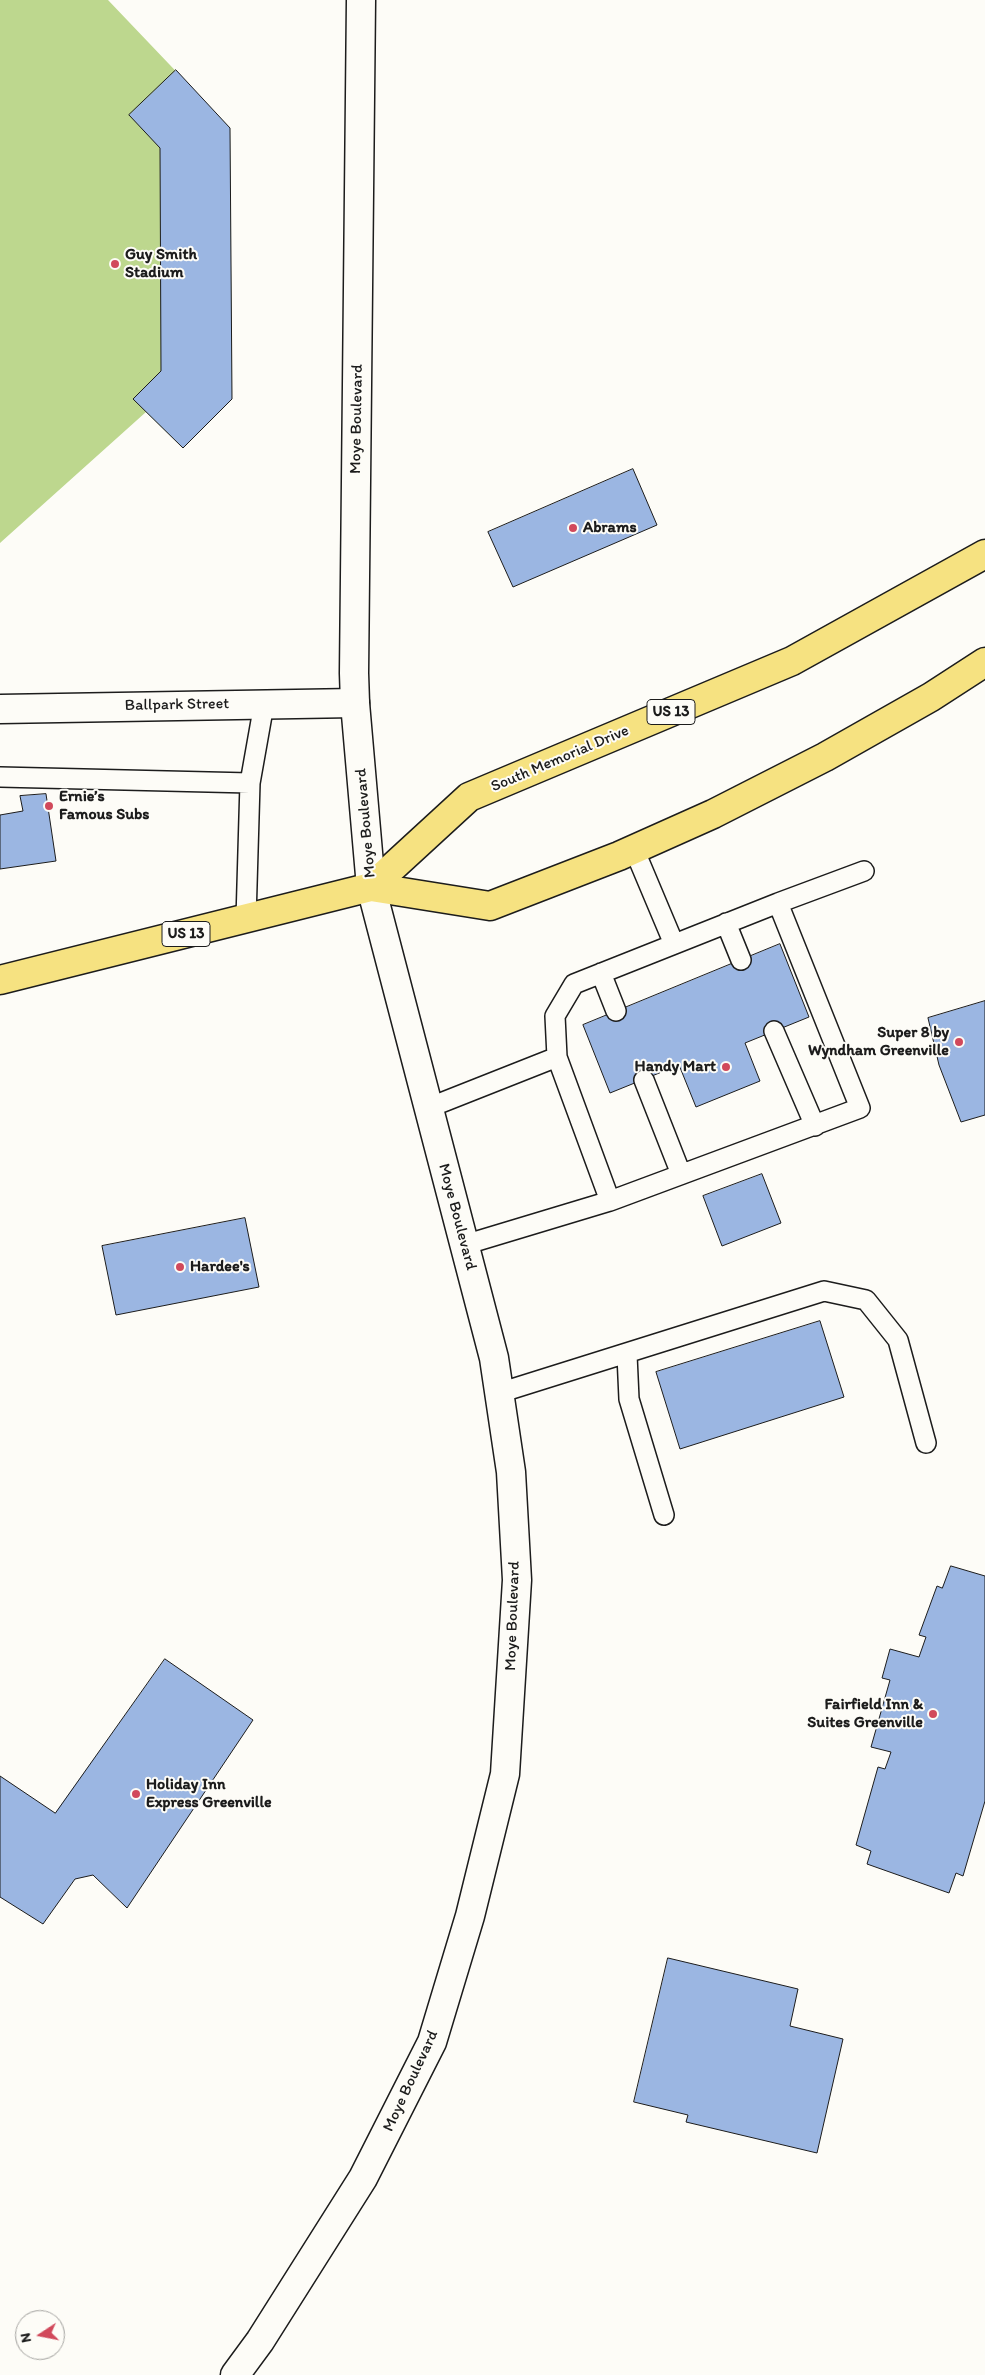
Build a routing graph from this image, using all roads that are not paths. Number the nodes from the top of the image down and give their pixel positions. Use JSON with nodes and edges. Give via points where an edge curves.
{"nodes":[{"id":1,"x":361,"y":0,"type":"edge"},
{"id":2,"x":985,"y":554,"type":"edge"},
{"id":3,"x":985,"y":662,"type":"edge"},
{"id":4,"x":354,"y":703,"type":"junction"},
{"id":5,"x":264,"y":704,"type":"junction"},
{"id":6,"x":0,"y":709,"type":"edge"},
{"id":7,"x":0,"y":777,"type":"edge"},
{"id":8,"x":250,"y":783,"type":"junction"},
{"id":9,"x":634,"y":849,"type":"junction"},
{"id":10,"x":864,"y":871,"type":"dead end"},
{"id":11,"x":371,"y":887,"type":"junction"},
{"id":12,"x":778,"y":903,"type":"junction"},
{"id":13,"x":246,"y":919,"type":"junction"},
{"id":14,"x":726,"y":923,"type":"junction"},
{"id":15,"x":674,"y":944,"type":"junction"},
{"id":16,"x":741,"y":960,"type":"dead end"},
{"id":17,"x":601,"y":973,"type":"junction"},
{"id":18,"x":0,"y":980,"type":"edge"},
{"id":19,"x":616,"y":1011,"type":"dead end"},
{"id":20,"x":774,"y":1032,"type":"dead end"},
{"id":21,"x":557,"y":1057,"type":"junction"},
{"id":22,"x":644,"y":1080,"type":"dead end"},
{"id":23,"x":428,"y":1108,"type":"junction"},
{"id":24,"x":814,"y":1126,"type":"junction"},
{"id":25,"x":681,"y":1174,"type":"junction"},
{"id":26,"x":610,"y":1201,"type":"junction"},
{"id":27,"x":464,"y":1245,"type":"junction"},
{"id":28,"x":627,"y":1355,"type":"junction"},
{"id":29,"x":499,"y":1394,"type":"junction"},
{"id":30,"x":926,"y":1443,"type":"dead end"},
{"id":31,"x":664,"y":1515,"type":"dead end"},
{"id":32,"x":235,"y":2375,"type":"edge"}],
"edges":[{"from":1,"to":4,"type":"main road","name":"Moye Boulevard"},
{"from":2,"to":11,"type":"main road","name":"South Memorial Drive","number":"US 13","via":[[792,661],[469,797]]},
{"from":3,"to":9,"type":"main road","name":"South Memorial Drive","number":"US 13","via":[[931,697],[825,757],[713,814]]},
{"from":4,"to":5,"type":"main road","name":"Ballpark Street"},
{"from":4,"to":11,"type":"main road","name":"Moye Boulevard"},
{"from":5,"to":6,"type":"main road","name":"Ballpark Street"},
{"from":5,"to":8,"type":"lane"},
{"from":7,"to":8,"type":"lane"},
{"from":8,"to":13,"type":"lane"},
{"from":9,"to":11,"type":"main road","name":"South Memorial Drive","number":"US 13","via":[[490,906]]},
{"from":9,"to":15,"type":"lane"},
{"from":10,"to":12,"type":"lane"},
{"from":11,"to":13,"type":"main road","name":"South Memorial Drive","number":"US 13"},
{"from":11,"to":23,"type":"main road","name":"Moye Boulevard"},
{"from":12,"to":14,"type":"lane"},
{"from":12,"to":24,"type":"lane","via":[[860,1108]]},
{"from":13,"to":18,"type":"main road","name":"South Memorial Drive","number":"US 13"},
{"from":14,"to":15,"type":"lane"},
{"from":14,"to":16,"type":"lane"},
{"from":15,"to":17,"type":"lane"},
{"from":17,"to":19,"type":"lane"},
{"from":17,"to":21,"type":"lane","via":[[574,984],[555,1016]]},
{"from":20,"to":24,"type":"lane"},
{"from":21,"to":23,"type":"lane"},
{"from":21,"to":26,"type":"lane"},
{"from":22,"to":25,"type":"lane"},
{"from":23,"to":27,"type":"main road","name":"Moye Boulevard"},
{"from":24,"to":25,"type":"lane"},
{"from":25,"to":26,"type":"lane"},
{"from":26,"to":27,"type":"lane"},
{"from":27,"to":29,"type":"main road","name":"Moye Boulevard","via":[[494,1358]]},
{"from":28,"to":29,"type":"lane"},
{"from":28,"to":30,"type":"lane","via":[[824,1291],[866,1300],[898,1340]]},
{"from":28,"to":31,"type":"lane","via":[[629,1399]]},
{"from":29,"to":32,"type":"main road","name":"Moye Boulevard","via":[[511,1472],[517,1580],[505,1774],[470,1916],[432,2042],[368,2170]]}]}
